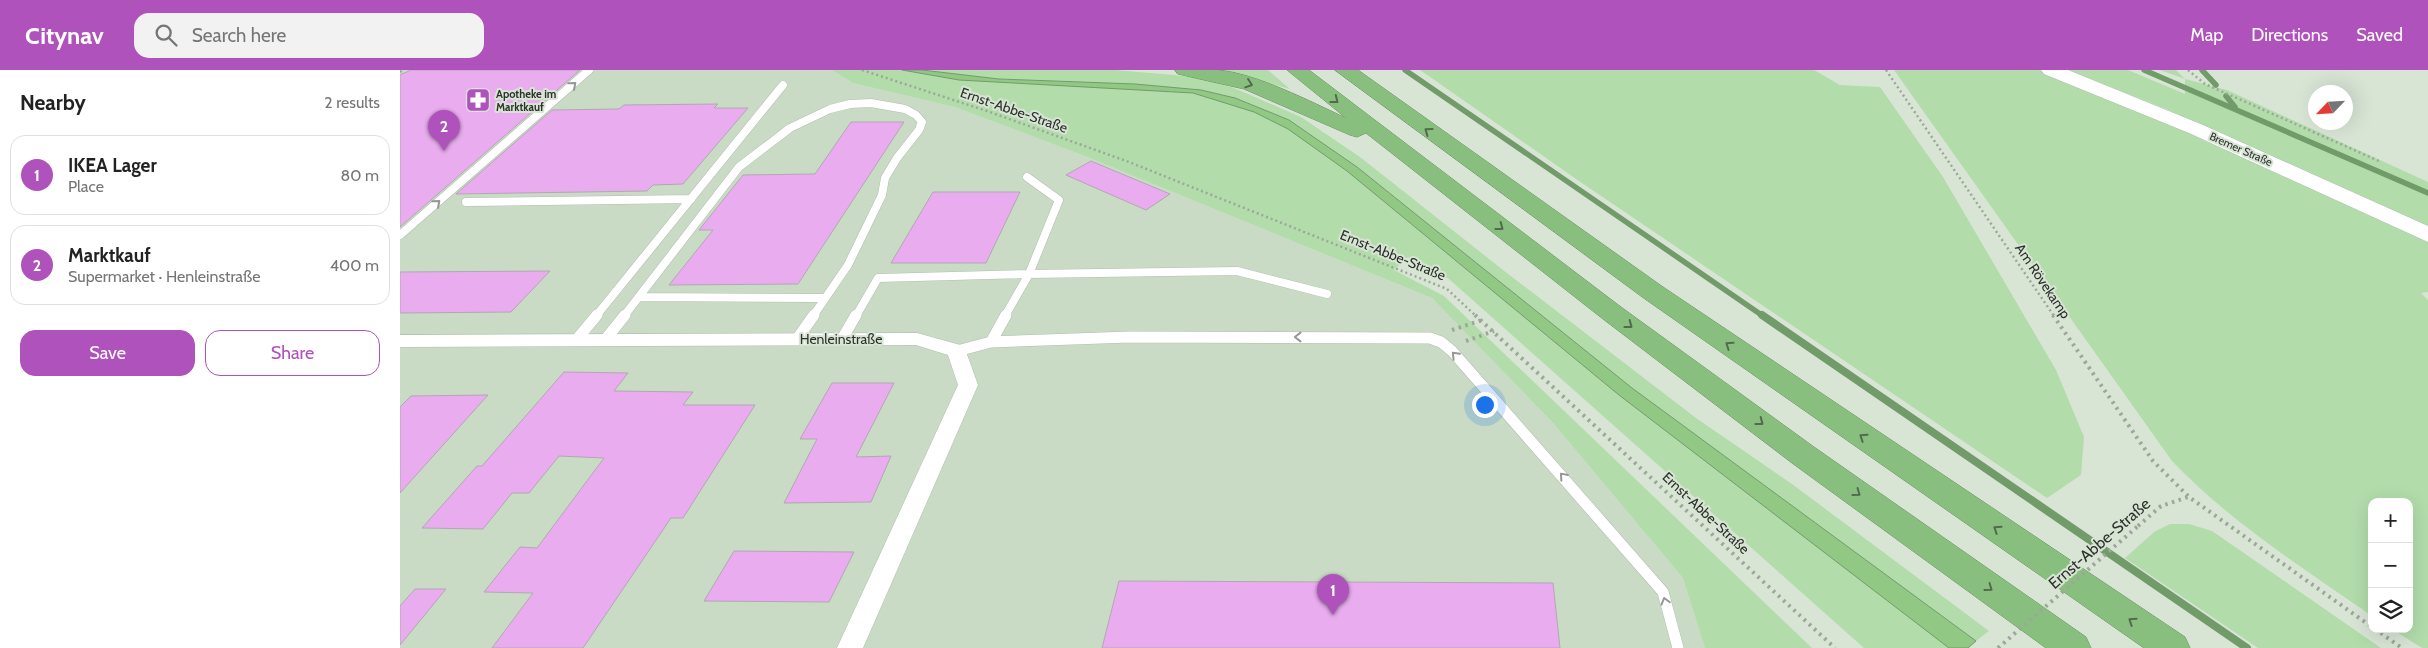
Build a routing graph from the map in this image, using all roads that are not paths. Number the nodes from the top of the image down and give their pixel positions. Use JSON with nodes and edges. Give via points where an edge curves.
{"nodes":[{"id":1,"x":589,"y":70,"type":"edge"},
{"id":2,"x":1184,"y":70,"type":"edge"},
{"id":3,"x":1297,"y":70,"type":"edge"},
{"id":4,"x":1345,"y":70,"type":"edge"},
{"id":5,"x":2051,"y":70,"type":"edge"},
{"id":6,"x":783,"y":85,"type":"dead end"},
{"id":7,"x":1401,"y":151,"type":"junction"},
{"id":8,"x":1026,"y":177,"type":"dead end"},
{"id":9,"x":691,"y":199,"type":"junction"},
{"id":10,"x":466,"y":202,"type":"dead end"},
{"id":11,"x":400,"y":235,"type":"edge"},
{"id":12,"x":2428,"y":235,"type":"edge"},
{"id":13,"x":1029,"y":274,"type":"junction"},
{"id":14,"x":1327,"y":294,"type":"dead end"},
{"id":15,"x":639,"y":297,"type":"junction"},
{"id":16,"x":825,"y":298,"type":"junction"},
{"id":17,"x":577,"y":339,"type":"junction"},
{"id":18,"x":797,"y":339,"type":"junction"},
{"id":19,"x":842,"y":339,"type":"junction"},
{"id":20,"x":606,"y":340,"type":"junction"},
{"id":21,"x":400,"y":341,"type":"edge"},
{"id":22,"x":991,"y":342,"type":"junction"},
{"id":23,"x":957,"y":351,"type":"junction"},
{"id":24,"x":850,"y":648,"type":"edge"},
{"id":25,"x":1678,"y":648,"type":"edge"},
{"id":26,"x":2073,"y":648,"type":"edge"},
{"id":27,"x":2172,"y":648,"type":"edge"}],
"edges":[{"from":11,"to":1,"type":"lane","one_way":true},
{"from":2,"to":7,"type":"highway","one_way":true,"via":[[1234,79],[1277,94]]},
{"from":3,"to":7,"type":"highway","one_way":true},
{"from":27,"to":4,"type":"highway","one_way":true,"via":[[1654,293]]},
{"from":5,"to":12,"type":"street","name":"Bremer Straße","via":[[2196,129]]},
{"from":6,"to":9,"type":"lane"},
{"from":7,"to":26,"type":"highway","one_way":true,"via":[[1612,313]]},
{"from":8,"to":13,"type":"lane","via":[[1060,200]]},
{"from":9,"to":10,"type":"lane"},
{"from":9,"to":17,"type":"lane"},
{"from":13,"to":14,"type":"lane","via":[[1236,271]]},
{"from":13,"to":19,"type":"lane","via":[[878,278]]},
{"from":13,"to":22,"type":"lane"},
{"from":15,"to":16,"type":"lane"},
{"from":15,"to":16,"type":"lane","via":[[739,167],[759,148],[802,122],[848,103],[885,104],[917,114],[922,122],[919,130],[885,178],[882,194],[852,256]]},
{"from":15,"to":20,"type":"lane"},
{"from":16,"to":18,"type":"lane"},
{"from":17,"to":20,"type":"street","name":"Henleinstraße"},
{"from":17,"to":21,"type":"street","name":"Henleinstraße"},
{"from":18,"to":19,"type":"street","name":"Henleinstraße"},
{"from":18,"to":20,"type":"street","name":"Henleinstraße"},
{"from":19,"to":23,"type":"street","name":"Henleinstraße","via":[[917,339]]},
{"from":22,"to":23,"type":"lane"},
{"from":25,"to":22,"type":"lane","one_way":true,"via":[[1663,592],[1449,348],[1430,338],[1130,337]]},
{"from":23,"to":24,"type":"street","via":[[968,385]]}]}
